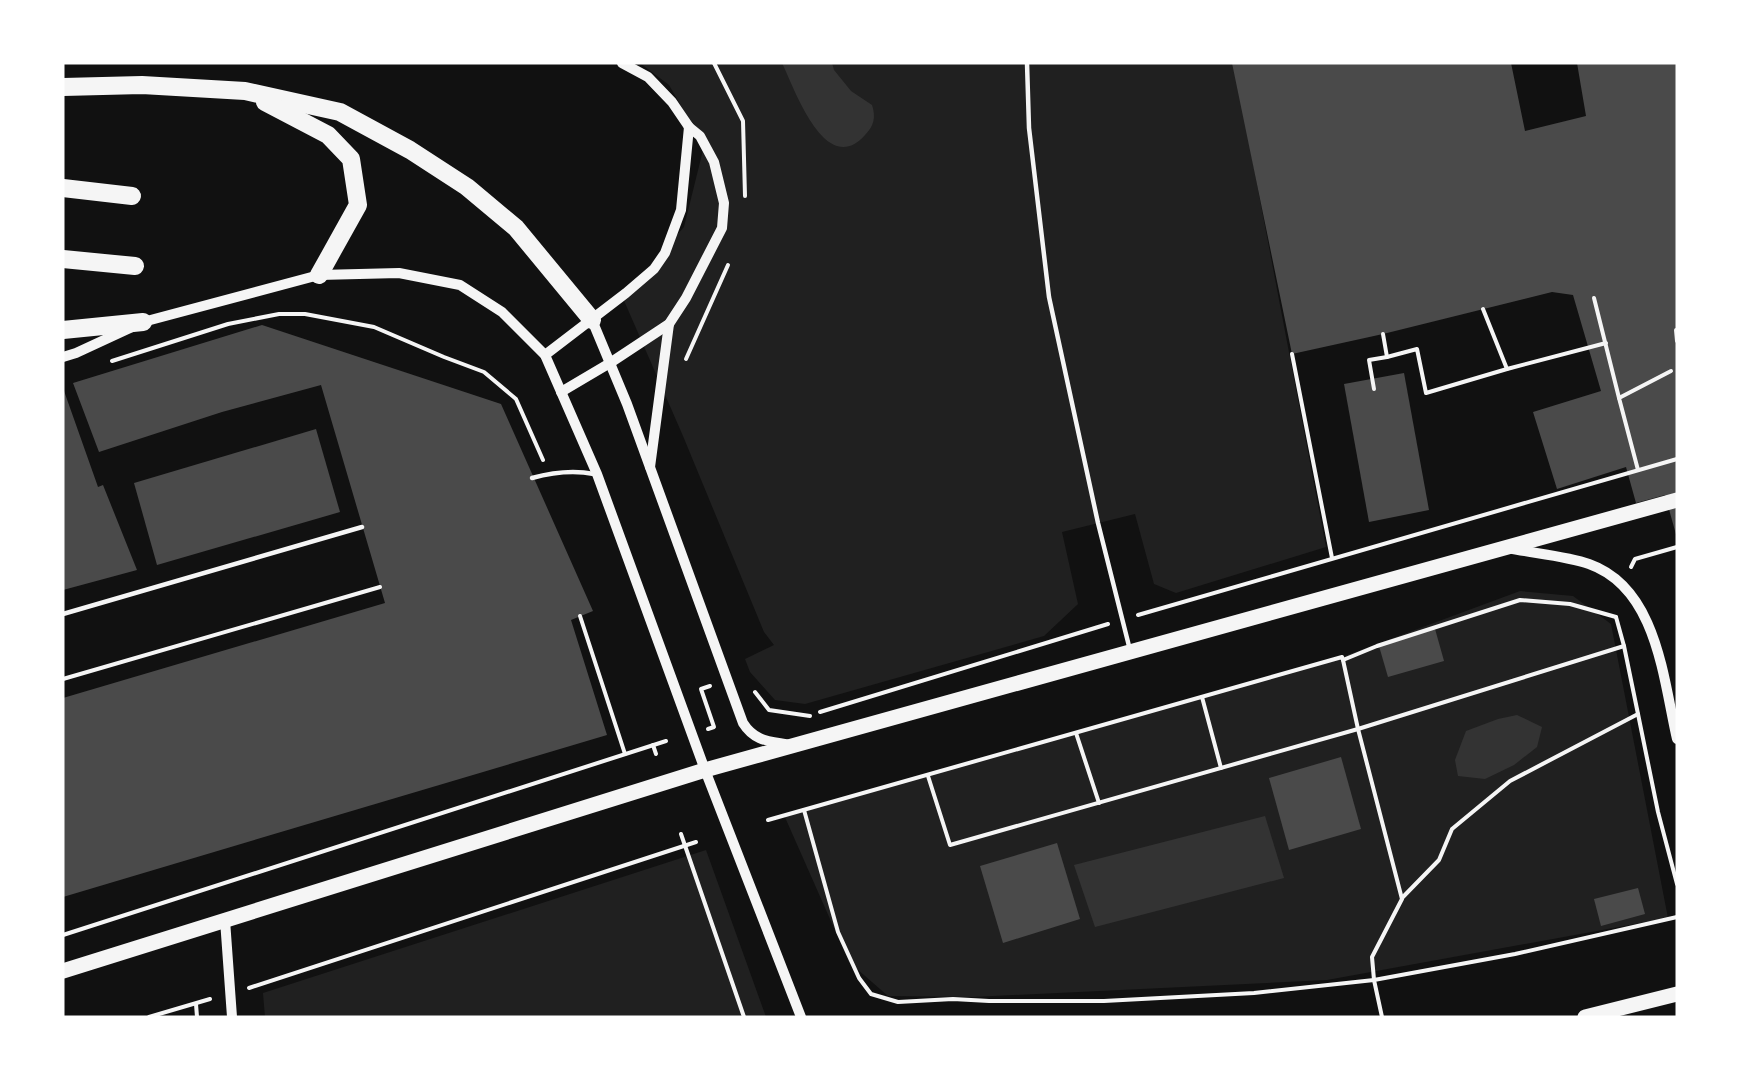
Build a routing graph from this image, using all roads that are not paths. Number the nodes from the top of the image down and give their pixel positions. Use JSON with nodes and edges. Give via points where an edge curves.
{"nodes":[{"id":1,"x":622,"y":63,"type":"edge"},
{"id":2,"x":1027,"y":63,"type":"edge"},
{"id":3,"x":63,"y":87,"type":"edge"},
{"id":4,"x":245,"y":91,"type":"junction"},
{"id":5,"x":689,"y":128,"type":"junction"},
{"id":6,"x":63,"y":188,"type":"edge"},
{"id":7,"x":132,"y":196,"type":"dead end"},
{"id":8,"x":63,"y":259,"type":"edge"},
{"id":9,"x":135,"y":266,"type":"dead end"},
{"id":10,"x":319,"y":274,"type":"junction"},
{"id":11,"x":592,"y":320,"type":"junction"},
{"id":12,"x":143,"y":322,"type":"junction"},
{"id":13,"x":669,"y":324,"type":"junction"},
{"id":14,"x":63,"y":330,"type":"edge"},
{"id":15,"x":545,"y":355,"type":"junction"},
{"id":16,"x":63,"y":357,"type":"edge"},
{"id":17,"x":610,"y":363,"type":"junction"},
{"id":18,"x":561,"y":392,"type":"junction"},
{"id":19,"x":650,"y":468,"type":"junction"},
{"id":20,"x":597,"y":474,"type":"junction"},
{"id":21,"x":532,"y":478,"type":"dead end"},
{"id":22,"x":1677,"y":501,"type":"edge"},
{"id":23,"x":362,"y":527,"type":"dead end"},
{"id":24,"x":1508,"y":548,"type":"junction"},
{"id":25,"x":63,"y":614,"type":"edge"},
{"id":26,"x":1131,"y":652,"type":"junction"},
{"id":27,"x":1677,"y":739,"type":"edge"},
{"id":28,"x":795,"y":747,"type":"junction"},
{"id":29,"x":705,"y":770,"type":"junction"},
{"id":30,"x":225,"y":920,"type":"junction"},
{"id":31,"x":63,"y":971,"type":"edge"},
{"id":32,"x":1677,"y":994,"type":"edge"},
{"id":33,"x":232,"y":1017,"type":"edge"},
{"id":34,"x":801,"y":1017,"type":"edge"},
{"id":35,"x":1585,"y":1017,"type":"edge"}],
"edges":[{"from":1,"to":5,"type":"street","via":[[648,78],[672,102]]},
{"from":2,"to":26,"type":"lane","via":[[1029,128],[1049,297],[1098,523]]},
{"from":3,"to":4,"type":"highway","via":[[141,85]]},
{"from":4,"to":10,"type":"highway","via":[[328,135],[351,159],[358,205]]},
{"from":4,"to":11,"type":"highway","via":[[340,112],[467,187],[516,228]]},
{"from":5,"to":11,"type":"street","via":[[681,210],[665,253],[654,269]]},
{"from":5,"to":13,"type":"street","via":[[700,136],[714,162],[724,203],[722,228]]},
{"from":6,"to":7,"type":"highway"},
{"from":8,"to":9,"type":"highway"},
{"from":10,"to":12,"type":"street"},
{"from":10,"to":15,"type":"street","via":[[399,273],[460,285],[502,312]]},
{"from":11,"to":15,"type":"street"},
{"from":11,"to":17,"type":"street"},
{"from":12,"to":14,"type":"highway"},
{"from":12,"to":16,"type":"street"},
{"from":13,"to":17,"type":"street"},
{"from":13,"to":19,"type":"street"},
{"from":15,"to":18,"type":"street"},
{"from":17,"to":18,"type":"street"},
{"from":17,"to":19,"type":"street"},
{"from":18,"to":20,"type":"street"},
{"from":19,"to":28,"type":"street","via":[[743,723],[757,738]]},
{"from":20,"to":21,"type":"lane","via":[[576,471]]},
{"from":20,"to":29,"type":"street"},
{"from":22,"to":24,"type":"main road"},
{"from":23,"to":25,"type":"lane"},
{"from":24,"to":26,"type":"main road"},
{"from":24,"to":27,"type":"street","via":[[1588,564],[1622,584],[1637,602],[1654,639]]},
{"from":26,"to":28,"type":"main road"},
{"from":28,"to":29,"type":"main road"},
{"from":29,"to":30,"type":"main road"},
{"from":29,"to":34,"type":"street"},
{"from":30,"to":31,"type":"main road"},
{"from":30,"to":33,"type":"street"},
{"from":32,"to":35,"type":"main road"}]}
